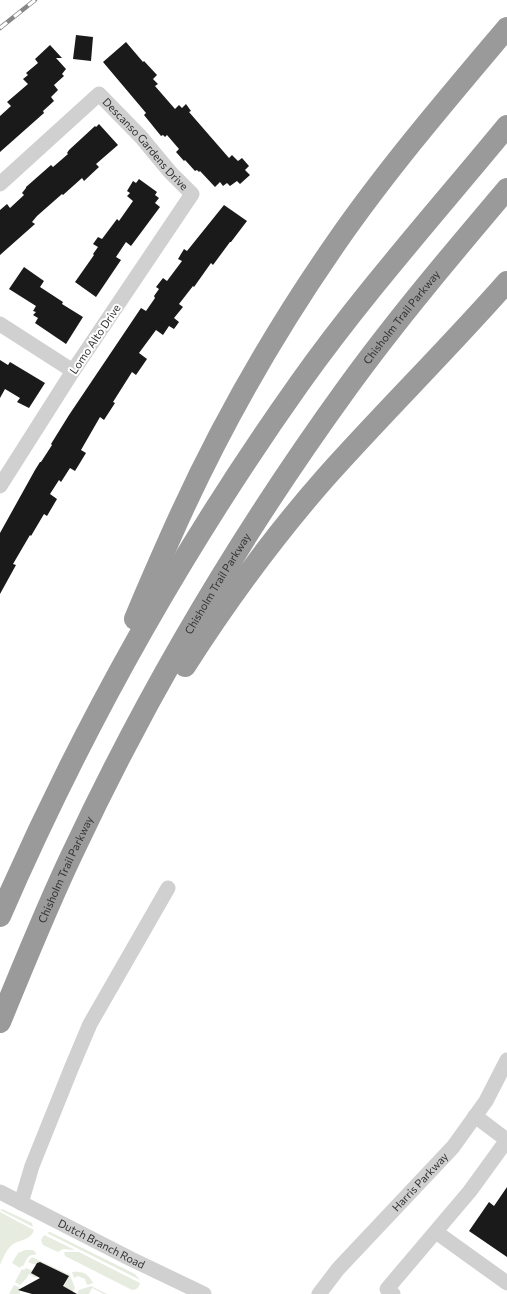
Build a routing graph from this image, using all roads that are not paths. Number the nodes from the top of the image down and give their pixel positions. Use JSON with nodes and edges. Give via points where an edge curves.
{"nodes":[{"id":1,"x":507,"y":28,"type":"edge"},
{"id":2,"x":507,"y":126,"type":"edge"},
{"id":3,"x":0,"y":184,"type":"edge"},
{"id":4,"x":507,"y":189,"type":"edge"},
{"id":5,"x":192,"y":194,"type":"joint"},
{"id":6,"x":507,"y":282,"type":"edge"},
{"id":7,"x":0,"y":324,"type":"edge"},
{"id":8,"x":74,"y":371,"type":"junction"},
{"id":9,"x":0,"y":486,"type":"edge"},
{"id":10,"x":82,"y":741,"type":"junction"},
{"id":11,"x":74,"y":850,"type":"junction"},
{"id":12,"x":168,"y":888,"type":"dead end"},
{"id":13,"x":0,"y":916,"type":"edge"},
{"id":14,"x":2,"y":1018,"type":"edge"},
{"id":15,"x":507,"y":1060,"type":"edge"},
{"id":16,"x":475,"y":1116,"type":"junction"},
{"id":17,"x":507,"y":1141,"type":"edge"},
{"id":18,"x":0,"y":1192,"type":"edge"},
{"id":19,"x":21,"y":1202,"type":"junction"},
{"id":20,"x":436,"y":1232,"type":"junction"},
{"id":21,"x":507,"y":1283,"type":"edge"},
{"id":22,"x":388,"y":1292,"type":"edge"},
{"id":23,"x":204,"y":1294,"type":"edge"},
{"id":24,"x":319,"y":1294,"type":"edge"}],
"edges":[{"from":1,"to":10,"type":"highway","via":[[416,136],[348,226],[269,347],[213,449],[170,537]]},
{"from":2,"to":10,"type":"highway","via":[[378,282],[292,395],[187,554],[143,628]]},
{"from":3,"to":5,"type":"street","name":"Descanso Gardens Drive","via":[[99,94]]},
{"from":4,"to":11,"type":"highway","name":"Chisholm Trail Parkway","via":[[387,334],[270,499],[196,618],[131,736]]},
{"from":5,"to":8,"type":"street","name":"Lomo Alto Drive"},
{"from":6,"to":11,"type":"highway","via":[[336,466],[277,535],[184,667]]},
{"from":7,"to":8,"type":"street"},
{"from":8,"to":9,"type":"street","name":"Lomo Alto Drive"},
{"from":10,"to":13,"type":"highway"},
{"from":11,"to":14,"type":"highway","name":"Chisholm Trail Parkway"},
{"from":12,"to":19,"type":"street","via":[[90,1024],[32,1166]]},
{"from":15,"to":16,"type":"street","name":"Harris Parkway","via":[[486,1101]]},
{"from":16,"to":17,"type":"street"},
{"from":16,"to":24,"type":"street","name":"Harris Parkway","via":[[453,1147],[338,1269]]},
{"from":17,"to":20,"type":"street"},
{"from":18,"to":19,"type":"street","name":"Dutch Branch Road"},
{"from":19,"to":23,"type":"street","name":"Dutch Branch Road"},
{"from":20,"to":21,"type":"street"},
{"from":20,"to":22,"type":"street"}]}
